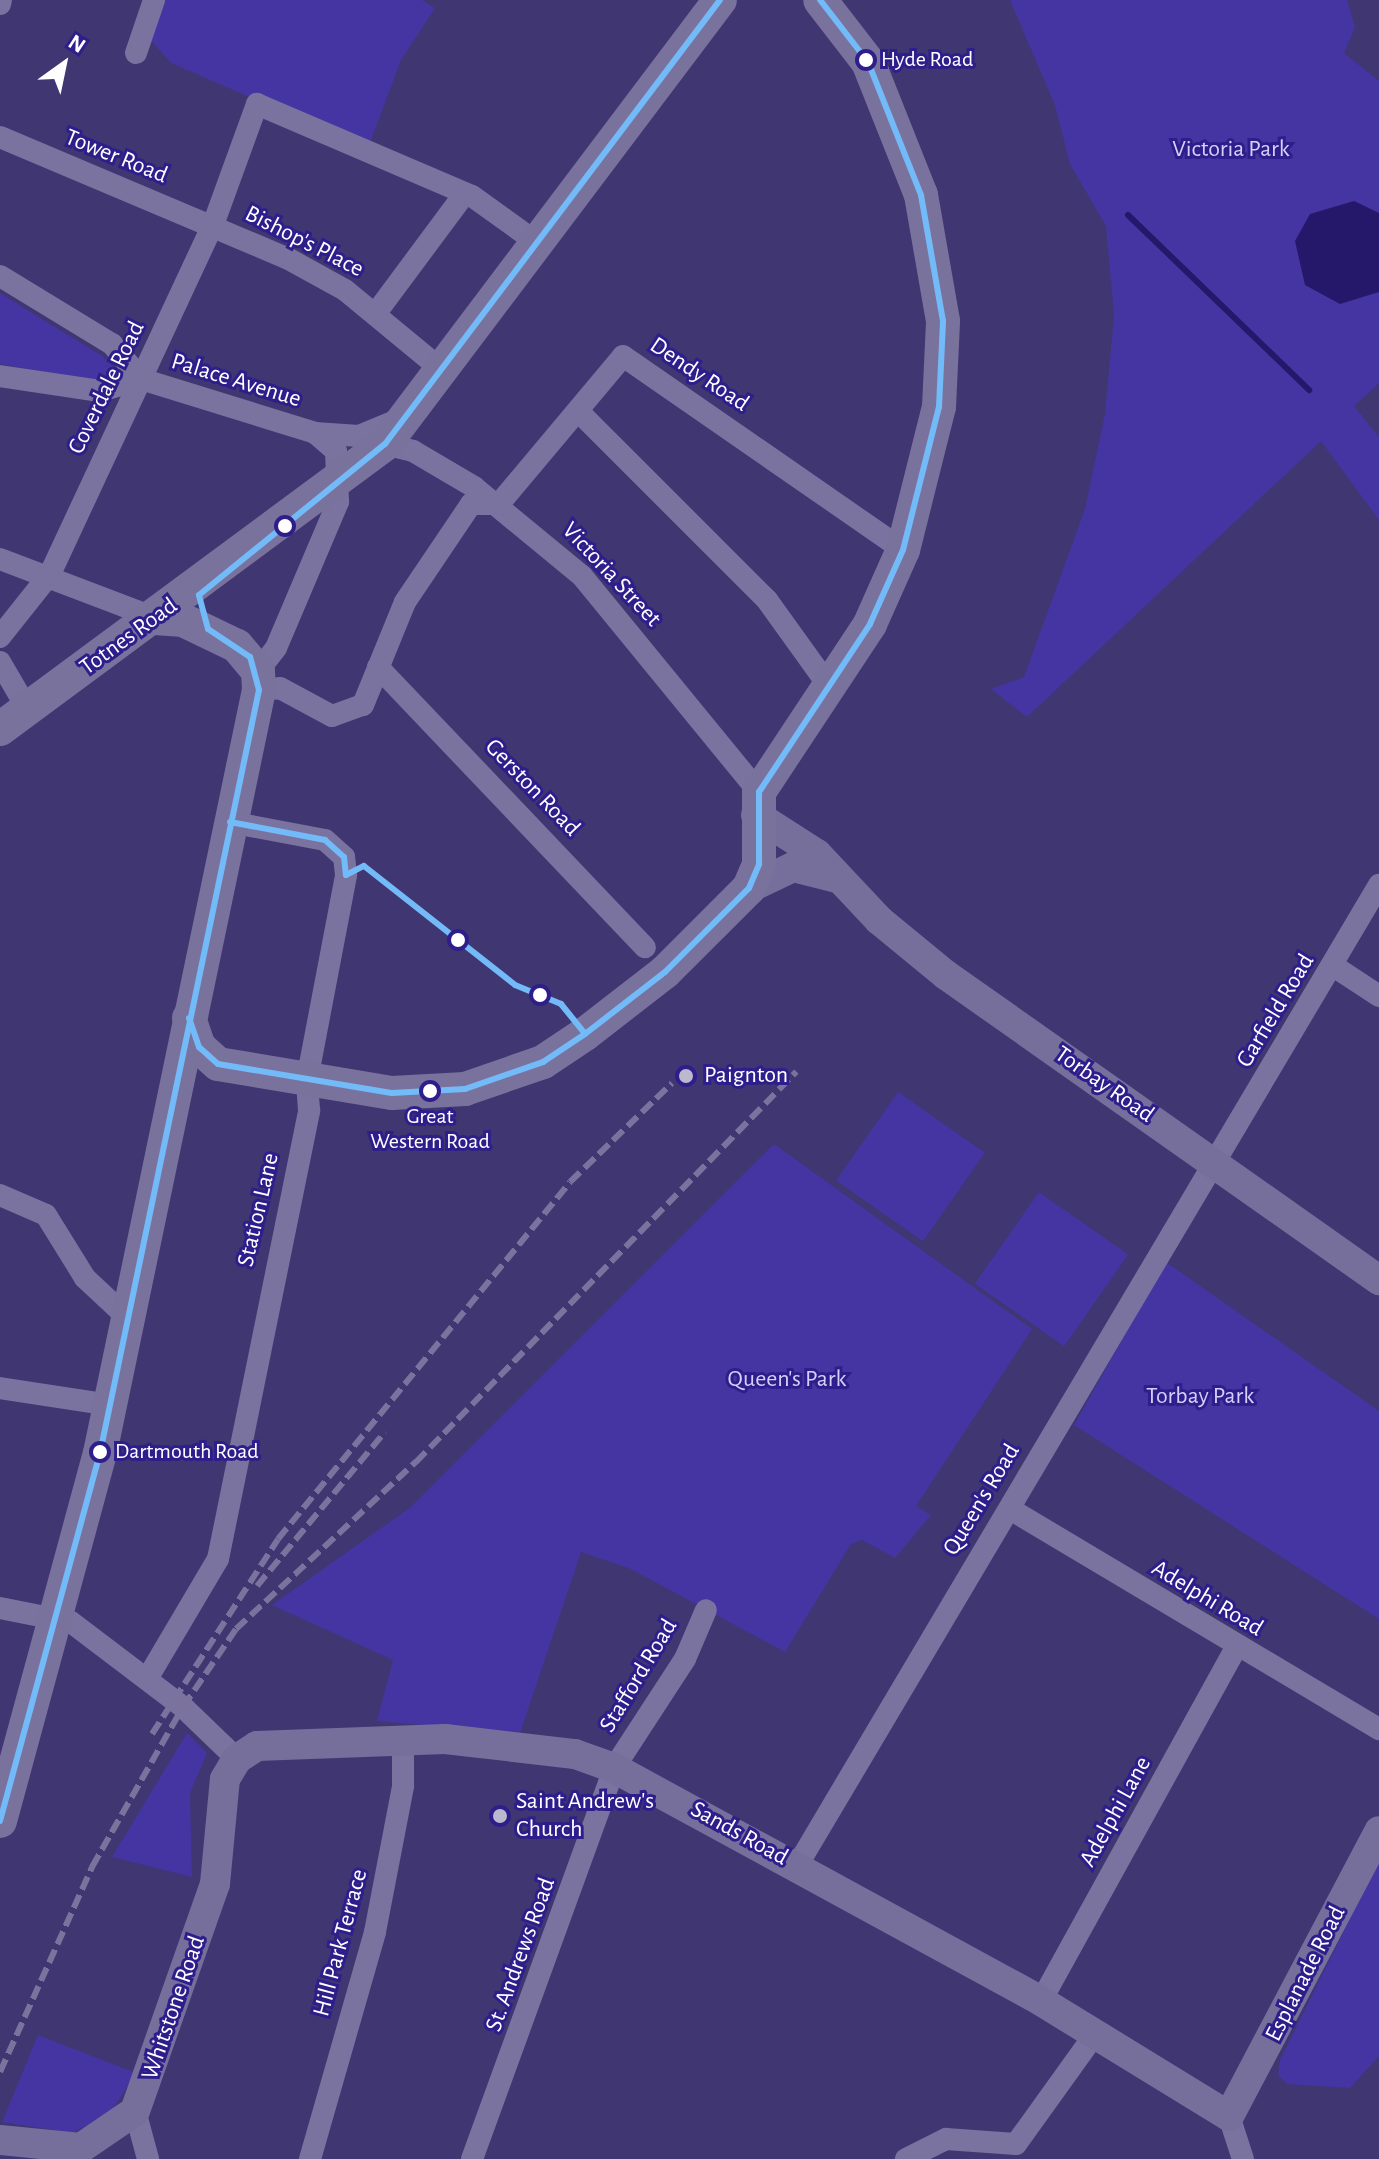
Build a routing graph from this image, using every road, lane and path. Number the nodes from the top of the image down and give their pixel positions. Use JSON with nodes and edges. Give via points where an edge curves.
{"nodes":[{"id":1,"x":154,"y":0,"type":"edge"},
{"id":2,"x":720,"y":0,"type":"edge"},
{"id":3,"x":820,"y":0,"type":"edge"},
{"id":4,"x":136,"y":53,"type":"dead end"},
{"id":5,"x":0,"y":137,"type":"edge"},
{"id":6,"x":462,"y":197,"type":"junction"},
{"id":7,"x":213,"y":225,"type":"junction"},
{"id":8,"x":536,"y":242,"type":"junction"},
{"id":9,"x":0,"y":276,"type":"edge"},
{"id":10,"x":376,"y":313,"type":"junction"},
{"id":11,"x":442,"y":370,"type":"junction"},
{"id":12,"x":0,"y":376,"type":"edge"},
{"id":13,"x":141,"y":379,"type":"junction"},
{"id":14,"x":578,"y":411,"type":"junction"},
{"id":15,"x":409,"y":415,"type":"junction"},
{"id":16,"x":315,"y":433,"type":"junction"},
{"id":17,"x":378,"y":450,"type":"junction"},
{"id":18,"x":342,"y":480,"type":"junction"},
{"id":19,"x":499,"y":504,"type":"junction"},
{"id":20,"x":903,"y":550,"type":"junction"},
{"id":21,"x":0,"y":559,"type":"edge"},
{"id":22,"x":50,"y":574,"type":"junction"},
{"id":23,"x":205,"y":583,"type":"junction"},
{"id":24,"x":155,"y":618,"type":"junction"},
{"id":25,"x":208,"y":629,"type":"junction"},
{"id":26,"x":0,"y":637,"type":"edge"},
{"id":27,"x":0,"y":662,"type":"edge"},
{"id":28,"x":378,"y":667,"type":"junction"},
{"id":29,"x":259,"y":681,"type":"junction"},
{"id":30,"x":828,"y":685,"type":"junction"},
{"id":31,"x":14,"y":720,"type":"edge"},
{"id":32,"x":757,"y":803,"type":"junction"},
{"id":33,"x":230,"y":822,"type":"junction"},
{"id":34,"x":839,"y":879,"type":"junction"},
{"id":35,"x":1379,"y":885,"type":"edge"},
{"id":36,"x":749,"y":888,"type":"junction"},
{"id":37,"x":645,"y":947,"type":"dead end"},
{"id":38,"x":1335,"y":967,"type":"junction"},
{"id":39,"x":1379,"y":996,"type":"edge"},
{"id":40,"x":189,"y":1018,"type":"junction"},
{"id":41,"x":218,"y":1064,"type":"junction"},
{"id":42,"x":180,"y":1067,"type":"junction"},
{"id":43,"x":307,"y":1080,"type":"junction"},
{"id":44,"x":1213,"y":1162,"type":"junction"},
{"id":45,"x":0,"y":1195,"type":"edge"},
{"id":46,"x":1379,"y":1280,"type":"edge"},
{"id":47,"x":129,"y":1319,"type":"junction"},
{"id":48,"x":0,"y":1388,"type":"edge"},
{"id":49,"x":110,"y":1405,"type":"junction"},
{"id":50,"x":1010,"y":1509,"type":"junction"},
{"id":51,"x":0,"y":1608,"type":"edge"},
{"id":52,"x":706,"y":1610,"type":"dead end"},
{"id":53,"x":54,"y":1619,"type":"junction"},
{"id":54,"x":1236,"y":1648,"type":"junction"},
{"id":55,"x":147,"y":1679,"type":"junction"},
{"id":56,"x":1379,"y":1729,"type":"edge"},
{"id":57,"x":403,"y":1738,"type":"junction"},
{"id":58,"x":237,"y":1759,"type":"junction"},
{"id":59,"x":614,"y":1768,"type":"junction"},
{"id":60,"x":0,"y":1821,"type":"edge"},
{"id":61,"x":1379,"y":1831,"type":"edge"},
{"id":62,"x":797,"y":1866,"type":"junction"},
{"id":63,"x":1041,"y":2001,"type":"junction"},
{"id":64,"x":1095,"y":2034,"type":"junction"},
{"id":65,"x":135,"y":2111,"type":"junction"},
{"id":66,"x":1229,"y":2116,"type":"junction"},
{"id":67,"x":6,"y":2147,"type":"edge"},
{"id":68,"x":1022,"y":2151,"type":"edge"},
{"id":69,"x":148,"y":2159,"type":"edge"},
{"id":70,"x":310,"y":2159,"type":"edge"},
{"id":71,"x":472,"y":2159,"type":"edge"},
{"id":72,"x":906,"y":2159,"type":"edge"},
{"id":73,"x":1243,"y":2159,"type":"edge"}],
"edges":[{"from":1,"to":4,"type":"street"},
{"from":2,"to":8,"type":"main road","name":"Totnes Road"},
{"from":3,"to":20,"type":"main road","via":[[868,62],[894,115],[921,195],[943,321],[939,407]]},
{"from":5,"to":7,"type":"street","name":"Tower Road"},
{"from":6,"to":7,"type":"street","name":"Coverdale Road","via":[[257,104]]},
{"from":6,"to":8,"type":"street"},
{"from":6,"to":10,"type":"street"},
{"from":7,"to":10,"type":"street","name":"Bishop's Place","via":[[310,271]]},
{"from":7,"to":13,"type":"street","name":"Coverdale Road"},
{"from":8,"to":11,"type":"main road","name":"Totnes Road"},
{"from":9,"to":13,"type":"street","name":"Palace Avenue","via":[[112,344]]},
{"from":10,"to":11,"type":"street","name":"Bishop's Place"},
{"from":11,"to":15,"type":"main road","name":"Totnes Road"},
{"from":12,"to":13,"type":"street","name":"Palace Avenue","via":[[100,391]]},
{"from":13,"to":16,"type":"street","name":"Palace Avenue"},
{"from":13,"to":22,"type":"street","name":"Coverdale Road"},
{"from":14,"to":19,"type":"street","name":"Dendy Road"},
{"from":14,"to":20,"type":"street","name":"Dendy Road","via":[[623,356]]},
{"from":14,"to":30,"type":"street","via":[[767,600]]},
{"from":15,"to":16,"type":"street","name":"Palace Avenue","via":[[359,436]]},
{"from":15,"to":17,"type":"main road","name":"Totnes Road"},
{"from":16,"to":18,"type":"street","name":"Palace Avenue","via":[[336,451]]},
{"from":17,"to":18,"type":"main road","name":"Totnes Road"},
{"from":17,"to":19,"type":"street","name":"Victoria Street","via":[[413,451]]},
{"from":18,"to":23,"type":"main road","name":"Totnes Road"},
{"from":18,"to":29,"type":"street"},
{"from":19,"to":28,"type":"street","via":[[471,504],[411,592]]},
{"from":19,"to":32,"type":"street","name":"Victoria Street","via":[[582,576]]},
{"from":20,"to":30,"type":"main road","via":[[870,624]]},
{"from":21,"to":22,"type":"street"},
{"from":22,"to":24,"type":"street"},
{"from":22,"to":26,"type":"street","name":"Coverdale Road"},
{"from":23,"to":24,"type":"main road","name":"Totnes Road"},
{"from":23,"to":25,"type":"main road","via":[[200,608]]},
{"from":24,"to":25,"type":"main road"},
{"from":24,"to":31,"type":"main road","name":"Totnes Road"},
{"from":25,"to":29,"type":"main road","via":[[237,646]]},
{"from":27,"to":31,"type":"street"},
{"from":28,"to":29,"type":"street","via":[[363,705],[348,714],[312,710]]},
{"from":28,"to":37,"type":"street","name":"Gerston Road"},
{"from":29,"to":33,"type":"main road"},
{"from":30,"to":32,"type":"main road"},
{"from":32,"to":34,"type":"main road","name":"Torbay Road"},
{"from":32,"to":36,"type":"main road","via":[[759,864]]},
{"from":33,"to":40,"type":"main road"},
{"from":33,"to":43,"type":"street","name":"Station Lane","via":[[325,840],[344,857]]},
{"from":34,"to":36,"type":"main road","name":"Torbay Road","via":[[793,867]]},
{"from":34,"to":44,"type":"main road","name":"Torbay Road","via":[[946,975]]},
{"from":35,"to":38,"type":"street","name":"Garfield Road"},
{"from":36,"to":43,"type":"main road","via":[[665,972],[543,1062],[430,1094]]},
{"from":38,"to":39,"type":"street"},
{"from":38,"to":44,"type":"street","name":"Garfield Road"},
{"from":40,"to":41,"type":"main road","via":[[199,1047]]},
{"from":40,"to":42,"type":"main road"},
{"from":41,"to":42,"type":"main road"},
{"from":41,"to":43,"type":"main road"},
{"from":42,"to":47,"type":"main road"},
{"from":43,"to":55,"type":"street","name":"Station Lane","via":[[309,1110],[266,1295],[218,1559]]},
{"from":44,"to":46,"type":"main road","name":"Torbay Road"},
{"from":44,"to":50,"type":"street","name":"Queen's Road"},
{"from":45,"to":47,"type":"street","via":[[46,1215],[85,1278]]},
{"from":47,"to":49,"type":"main road"},
{"from":48,"to":49,"type":"street"},
{"from":49,"to":53,"type":"main road"},
{"from":50,"to":54,"type":"street","name":"Adelphi Road"},
{"from":50,"to":62,"type":"street","name":"Queen's Road"},
{"from":51,"to":53,"type":"street"},
{"from":52,"to":59,"type":"street","name":"Stafford Road","via":[[685,1659]]},
{"from":53,"to":55,"type":"street","via":[[71,1622]]},
{"from":53,"to":60,"type":"main road"},
{"from":54,"to":56,"type":"street","name":"Adelphi Road"},
{"from":54,"to":63,"type":"street","name":"Adelphi Lane"},
{"from":55,"to":58,"type":"street"},
{"from":57,"to":58,"type":"main road","name":"Sands Road","via":[[257,1746]]},
{"from":57,"to":59,"type":"main road","name":"Sands Road","via":[[498,1742]]},
{"from":57,"to":70,"type":"street","name":"Hill Park Terrace","via":[[403,1786],[375,1932]]},
{"from":58,"to":65,"type":"main road","name":"Whitstone Road","via":[[225,1779],[215,1884]]},
{"from":59,"to":62,"type":"main road","name":"Sands Road"},
{"from":59,"to":71,"type":"street","name":"St. Andrews Road"},
{"from":61,"to":66,"type":"main road","name":"Esplanade Road"},
{"from":62,"to":63,"type":"main road","name":"Sands Road"},
{"from":63,"to":64,"type":"main road","name":"Sands Road"},
{"from":64,"to":66,"type":"main road","name":"Sands Road"},
{"from":64,"to":68,"type":"street"},
{"from":65,"to":67,"type":"main road","name":"Whitstone Road","via":[[81,2148]]},
{"from":65,"to":69,"type":"street"},
{"from":66,"to":73,"type":"street"},
{"from":68,"to":72,"type":"street","via":[[946,2139]]}]}
